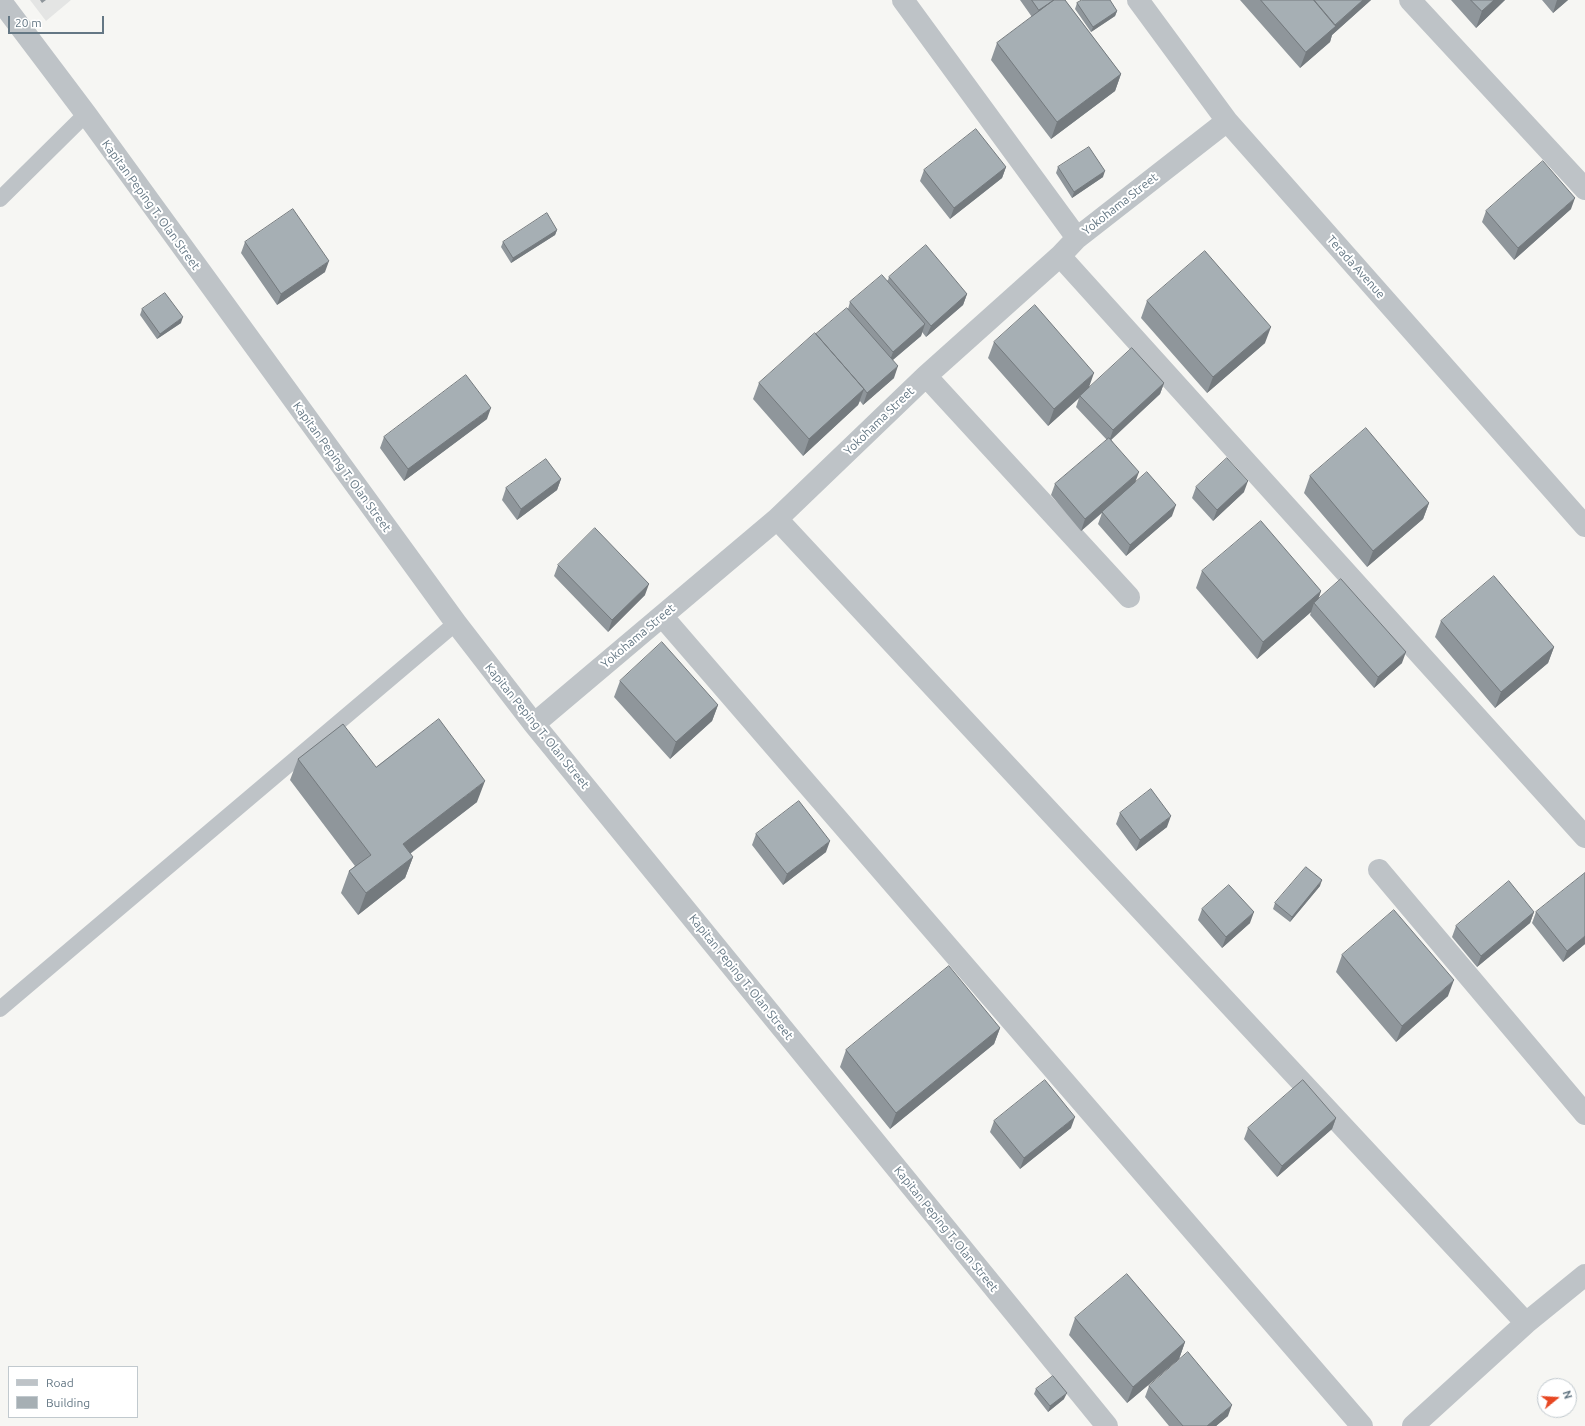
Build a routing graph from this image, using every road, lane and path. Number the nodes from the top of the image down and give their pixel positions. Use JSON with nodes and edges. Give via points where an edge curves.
{"nodes":[{"id":1,"x":903,"y":0,"type":"edge"},
{"id":2,"x":1410,"y":0,"type":"edge"},
{"id":3,"x":1145,"y":3,"type":"edge"},
{"id":4,"x":2,"y":6,"type":"edge"},
{"id":5,"x":86,"y":114,"type":"junction"},
{"id":6,"x":1227,"y":121,"type":"junction"},
{"id":7,"x":1585,"y":190,"type":"edge"},
{"id":8,"x":0,"y":199,"type":"edge"},
{"id":9,"x":1077,"y":238,"type":"junction"},
{"id":10,"x":1060,"y":256,"type":"junction"},
{"id":11,"x":926,"y":376,"type":"junction"},
{"id":12,"x":777,"y":519,"type":"junction"},
{"id":13,"x":1585,"y":526,"type":"edge"},
{"id":14,"x":1129,"y":597,"type":"dead end"},
{"id":15,"x":662,"y":616,"type":"junction"},
{"id":16,"x":456,"y":623,"type":"junction"},
{"id":17,"x":534,"y":724,"type":"junction"},
{"id":18,"x":1585,"y":836,"type":"edge"},
{"id":19,"x":1379,"y":870,"type":"dead end"},
{"id":20,"x":0,"y":1009,"type":"edge"},
{"id":21,"x":1585,"y":1114,"type":"edge"},
{"id":22,"x":1585,"y":1275,"type":"edge"},
{"id":23,"x":1526,"y":1323,"type":"junction"},
{"id":24,"x":1107,"y":1426,"type":"edge"},
{"id":25,"x":1362,"y":1426,"type":"edge"},
{"id":26,"x":1413,"y":1426,"type":"edge"}],
"edges":[{"from":1,"to":9,"type":"street"},
{"from":2,"to":7,"type":"street"},
{"from":3,"to":6,"type":"street","name":"Terada Avenue"},
{"from":4,"to":5,"type":"street","name":"Kapitan Peping T. Olan Street"},
{"from":5,"to":8,"type":"lane"},
{"from":5,"to":16,"type":"street","name":"Kapitan Peping T. Olan Street"},
{"from":6,"to":9,"type":"street","name":"Yokohama Street"},
{"from":6,"to":13,"type":"street","name":"Terada Avenue"},
{"from":9,"to":10,"type":"street","name":"Yokohama Street"},
{"from":10,"to":11,"type":"street","name":"Yokohama Street"},
{"from":10,"to":18,"type":"street"},
{"from":11,"to":12,"type":"street","name":"Yokohama Street"},
{"from":11,"to":14,"type":"street"},
{"from":12,"to":15,"type":"street","name":"Yokohama Street"},
{"from":12,"to":23,"type":"street"},
{"from":15,"to":17,"type":"street","name":"Yokohama Street"},
{"from":15,"to":25,"type":"street"},
{"from":16,"to":17,"type":"street","name":"Kapitan Peping T. Olan Street"},
{"from":16,"to":20,"type":"lane"},
{"from":17,"to":24,"type":"street","name":"Kapitan Peping T. Olan Street"},
{"from":19,"to":21,"type":"street"},
{"from":22,"to":23,"type":"street"},
{"from":23,"to":26,"type":"street"}]}
